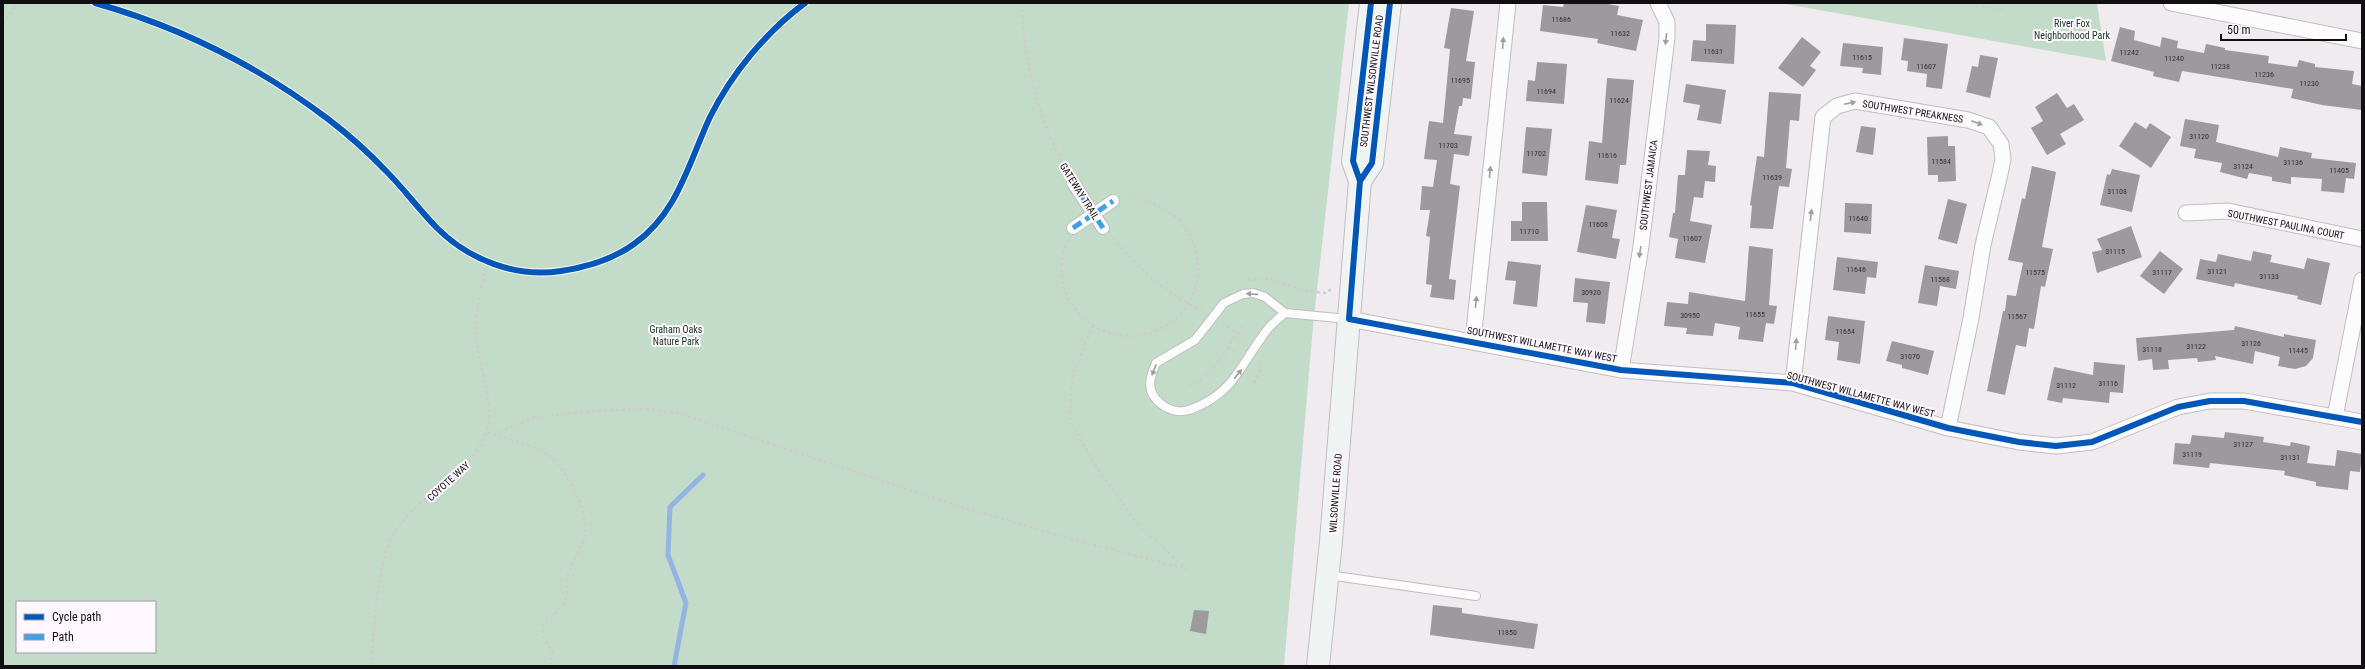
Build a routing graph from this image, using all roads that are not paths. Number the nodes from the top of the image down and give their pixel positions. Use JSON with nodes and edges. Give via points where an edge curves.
{"nodes":[{"id":1,"x":1371,"y":3,"type":"edge"},
{"id":2,"x":1390,"y":3,"type":"edge"},
{"id":3,"x":1508,"y":3,"type":"edge"},
{"id":4,"x":1658,"y":3,"type":"edge"},
{"id":5,"x":2171,"y":3,"type":"edge"},
{"id":6,"x":2362,"y":41,"type":"edge"},
{"id":7,"x":1360,"y":181,"type":"junction"},
{"id":8,"x":1073,"y":183,"type":"road end"},
{"id":9,"x":1113,"y":201,"type":"road end"},
{"id":10,"x":2186,"y":213,"type":"dead end"},
{"id":11,"x":1094,"y":214,"type":"junction"},
{"id":12,"x":1073,"y":228,"type":"road end"},
{"id":13,"x":1103,"y":228,"type":"road end"},
{"id":14,"x":2362,"y":239,"type":"edge"},
{"id":15,"x":2362,"y":280,"type":"edge"},
{"id":16,"x":1285,"y":313,"type":"junction"},
{"id":17,"x":1349,"y":319,"type":"junction"},
{"id":18,"x":1472,"y":341,"type":"junction"},
{"id":19,"x":1621,"y":370,"type":"junction"},
{"id":20,"x":1793,"y":383,"type":"junction"},
{"id":21,"x":2335,"y":417,"type":"junction"},
{"id":22,"x":2362,"y":422,"type":"edge"},
{"id":23,"x":1948,"y":428,"type":"junction"},
{"id":24,"x":1328,"y":575,"type":"junction"},
{"id":25,"x":1476,"y":596,"type":"dead end"},
{"id":26,"x":1318,"y":666,"type":"edge"}],
"edges":[{"from":1,"to":7,"type":"main road","name":"SOUTHWEST WILSONVILLE ROAD","via":[[1353,161]]},
{"from":2,"to":7,"type":"main road","name":"SOUTHWEST WILSONVILLE ROAD","via":[[1372,163]]},
{"from":18,"to":3,"type":"street","one_way":true},
{"from":4,"to":19,"type":"street","name":"SOUTHWEST JAMAICA","one_way":true,"via":[[1667,22],[1667,38],[1641,246]]},
{"from":5,"to":6,"type":"street"},
{"from":7,"to":17,"type":"main road","name":"SOUTHWEST WILSONVILLE ROAD"},
{"from":8,"to":11,"type":"street","name":"GATEWAY TRAIL"},
{"from":9,"to":11,"type":"street"},
{"from":10,"to":14,"type":"street","name":"SOUTHWEST PAULINA COURT","via":[[2228,211]]},
{"from":11,"to":12,"type":"street"},
{"from":11,"to":13,"type":"street","name":"GATEWAY TRAIL"},
{"from":15,"to":21,"type":"street"},
{"from":16,"to":16,"type":"lane","one_way":true,"via":[[1260,295],[1243,294],[1230,298],[1195,340],[1156,363],[1150,382],[1153,395],[1162,405],[1180,411],[1187,411],[1209,401],[1242,370],[1263,335]]},
{"from":16,"to":17,"type":"lane"},
{"from":17,"to":18,"type":"street","name":"SOUTHWEST WILLAMETTE WAY WEST"},
{"from":17,"to":24,"type":"main road","name":"WILSONVILLE ROAD"},
{"from":18,"to":19,"type":"street","name":"SOUTHWEST WILLAMETTE WAY WEST"},
{"from":19,"to":20,"type":"street","name":"SOUTHWEST WILLAMETTE WAY WEST"},
{"from":20,"to":23,"type":"street","name":"SOUTHWEST WILLAMETTE WAY WEST"},
{"from":20,"to":23,"type":"street","name":"SOUTHWEST PREAKNESS","one_way":true,"via":[[1823,117],[1837,106],[1855,101],[1968,120],[1989,128],[2001,144],[2003,159],[1983,245],[1972,318]]},
{"from":21,"to":22,"type":"street","name":"SOUTHWEST WILLAMETTE WAY WEST"},
{"from":21,"to":23,"type":"street","name":"SOUTHWEST WILLAMETTE WAY WEST","via":[[2244,401],[2210,401],[2178,407],[2092,442],[2056,446],[2019,442]]},
{"from":24,"to":25,"type":"lane"},
{"from":24,"to":26,"type":"main road","name":"WILSONVILLE ROAD"}]}
